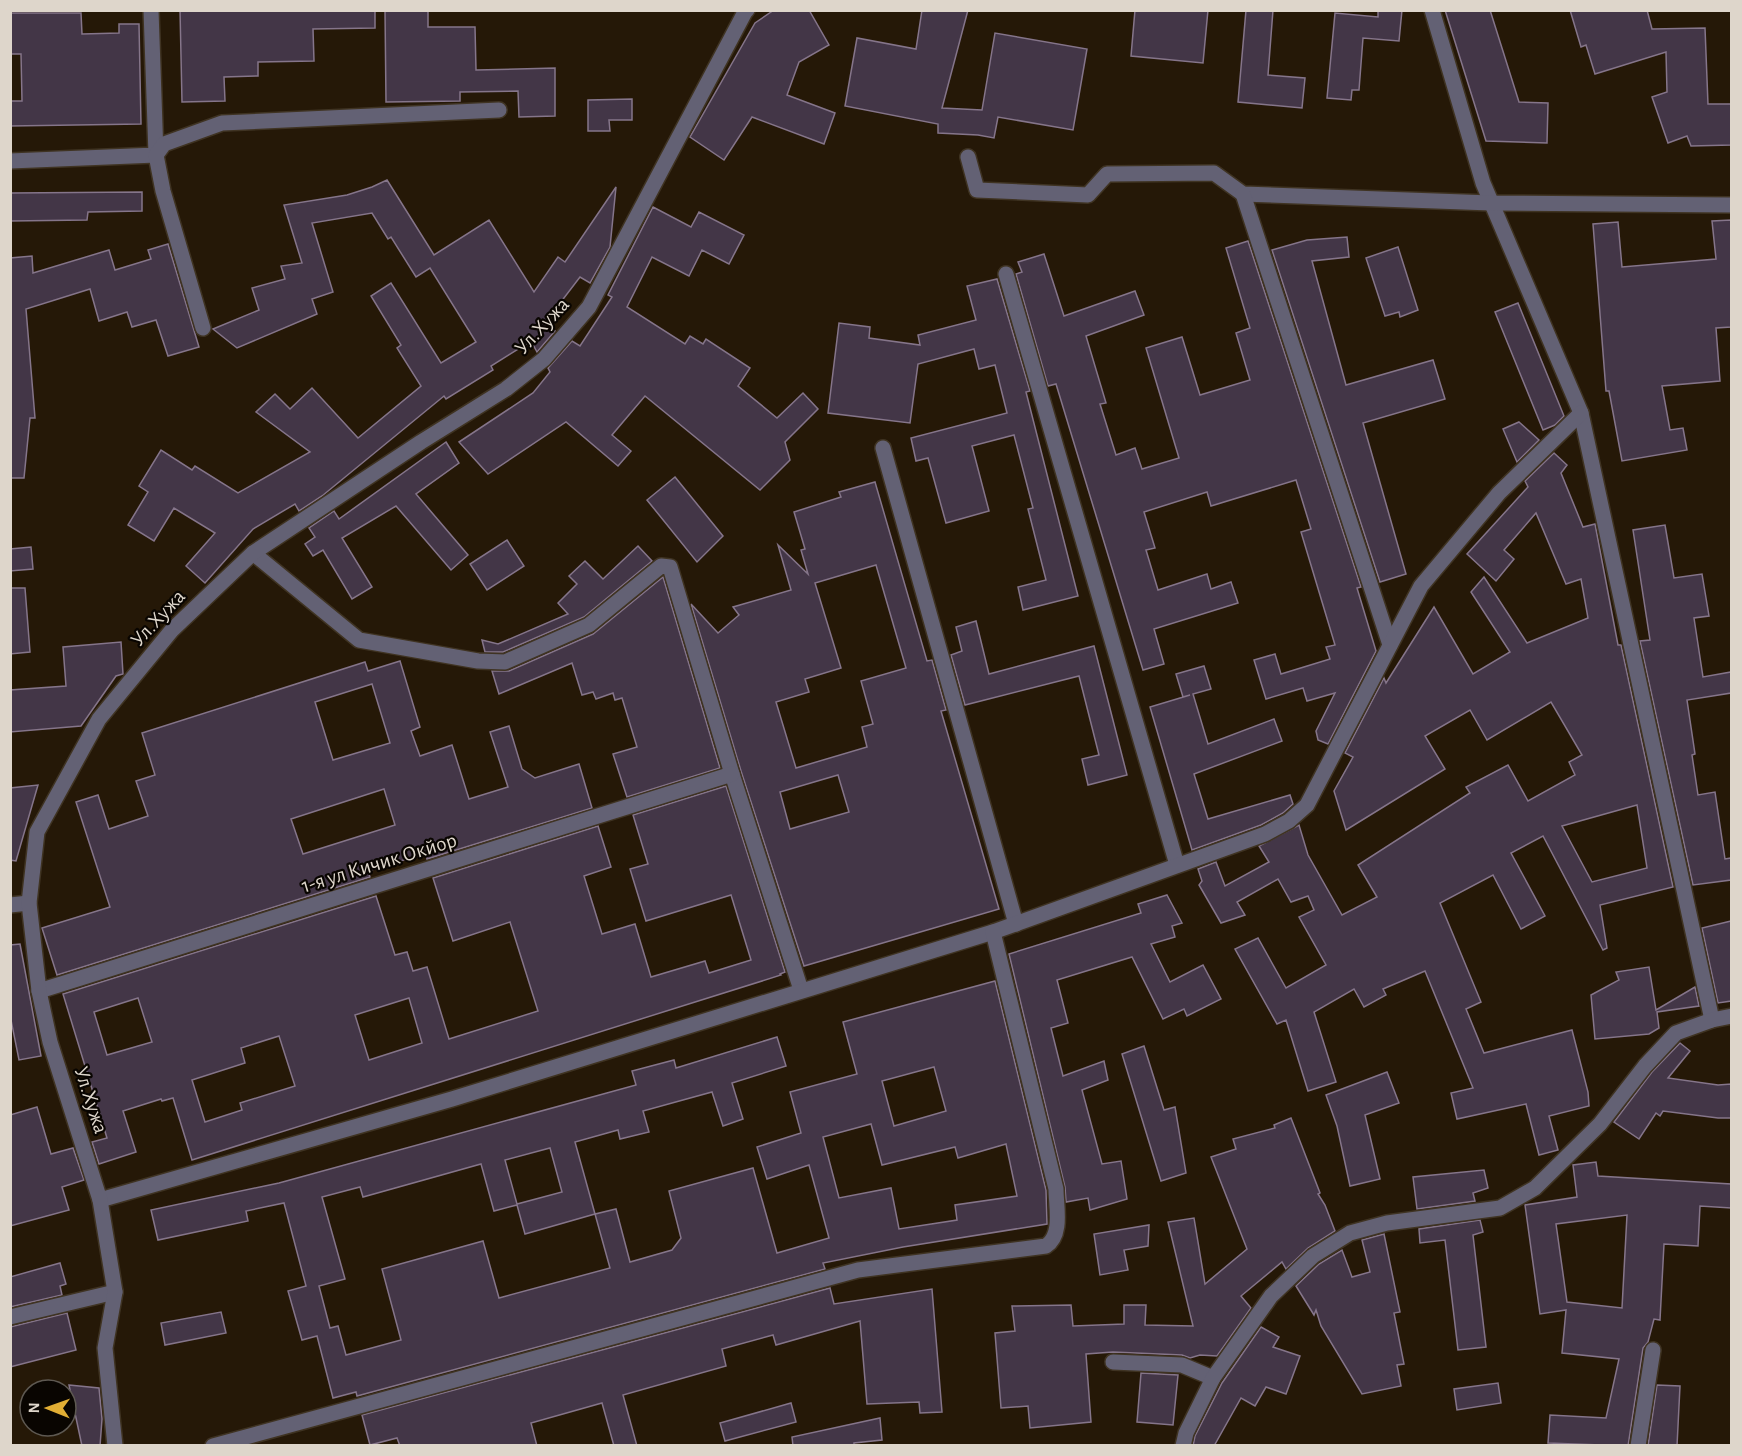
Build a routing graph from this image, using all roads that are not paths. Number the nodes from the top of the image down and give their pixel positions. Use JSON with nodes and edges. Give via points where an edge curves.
{"nodes":[{"id":1,"x":151,"y":10,"type":"edge"},
{"id":2,"x":1432,"y":10,"type":"edge"},
{"id":3,"x":745,"y":11,"type":"edge"},
{"id":4,"x":499,"y":110,"type":"dead end"},
{"id":5,"x":156,"y":155,"type":"junction"},
{"id":6,"x":968,"y":157,"type":"dead end"},
{"id":7,"x":10,"y":161,"type":"edge"},
{"id":8,"x":1243,"y":194,"type":"junction"},
{"id":9,"x":1491,"y":203,"type":"junction"},
{"id":10,"x":1731,"y":205,"type":"edge"},
{"id":11,"x":1006,"y":274,"type":"dead end"},
{"id":12,"x":203,"y":328,"type":"dead end"},
{"id":13,"x":1581,"y":413,"type":"junction"},
{"id":14,"x":883,"y":448,"type":"dead end"},
{"id":15,"x":253,"y":553,"type":"junction"},
{"id":16,"x":1390,"y":645,"type":"junction"},
{"id":17,"x":732,"y":774,"type":"junction"},
{"id":18,"x":1177,"y":865,"type":"junction"},
{"id":19,"x":29,"y":903,"type":"junction"},
{"id":20,"x":10,"y":905,"type":"edge"},
{"id":21,"x":1016,"y":924,"type":"junction"},
{"id":22,"x":993,"y":932,"type":"junction"},
{"id":23,"x":801,"y":990,"type":"junction"},
{"id":24,"x":39,"y":991,"type":"junction"},
{"id":25,"x":1731,"y":1016,"type":"edge"},
{"id":26,"x":1712,"y":1020,"type":"junction"},
{"id":27,"x":100,"y":1200,"type":"junction"},
{"id":28,"x":116,"y":1292,"type":"junction"},
{"id":29,"x":10,"y":1317,"type":"edge"},
{"id":30,"x":1653,"y":1350,"type":"dead end"},
{"id":31,"x":1113,"y":1362,"type":"dead end"},
{"id":32,"x":1213,"y":1378,"type":"junction"},
{"id":33,"x":115,"y":1446,"type":"edge"},
{"id":34,"x":213,"y":1446,"type":"edge"},
{"id":35,"x":1184,"y":1446,"type":"edge"},
{"id":36,"x":1638,"y":1446,"type":"edge"}],
"edges":[{"from":1,"to":5,"type":"street"},
{"from":2,"to":9,"type":"street"},
{"from":3,"to":15,"type":"street","name":"Ул.Хужа","via":[[589,307],[544,359],[506,389]]},
{"from":4,"to":5,"type":"street","via":[[222,123],[164,144]]},
{"from":5,"to":7,"type":"street"},
{"from":5,"to":12,"type":"street"},
{"from":6,"to":8,"type":"street","via":[[977,190],[1088,195],[1107,174],[1214,173]]},
{"from":8,"to":9,"type":"street"},
{"from":8,"to":16,"type":"street"},
{"from":9,"to":10,"type":"street"},
{"from":9,"to":13,"type":"street"},
{"from":11,"to":18,"type":"street"},
{"from":13,"to":16,"type":"street","via":[[1499,493],[1421,586]]},
{"from":13,"to":26,"type":"street"},
{"from":14,"to":21,"type":"street"},
{"from":15,"to":17,"type":"street","via":[[359,640],[496,662],[505,662],[589,625],[660,566],[670,567]]},
{"from":15,"to":19,"type":"street","name":"Ул.Хужа","via":[[172,630],[99,719],[37,832]]},
{"from":16,"to":18,"type":"street","via":[[1307,805],[1265,834]]},
{"from":17,"to":23,"type":"street"},
{"from":17,"to":24,"type":"street","name":"1-я ул Кичик Окйор"},
{"from":18,"to":21,"type":"street"},
{"from":19,"to":20,"type":"street"},
{"from":19,"to":24,"type":"street","name":"Ул.Хужа"},
{"from":21,"to":22,"type":"street"},
{"from":22,"to":23,"type":"street"},
{"from":22,"to":34,"type":"street","via":[[1056,1189],[1057,1231],[1046,1246],[858,1270]]},
{"from":23,"to":27,"type":"street","via":[[453,1099]]},
{"from":24,"to":27,"type":"street","name":"Ул.Хужа","via":[[50,1042]]},
{"from":25,"to":26,"type":"street"},
{"from":26,"to":32,"type":"street","via":[[1676,1033],[1600,1124],[1535,1188],[1500,1208],[1388,1223],[1350,1233],[1312,1256],[1271,1296]]},
{"from":27,"to":28,"type":"street","name":"Ул.Хужа"},
{"from":28,"to":29,"type":"street"},
{"from":28,"to":33,"type":"street","name":"Ул.Хужа","via":[[105,1348]]},
{"from":30,"to":36,"type":"street"},
{"from":31,"to":32,"type":"street","via":[[1182,1365]]},
{"from":32,"to":35,"type":"street","via":[[1186,1433]]}]}
